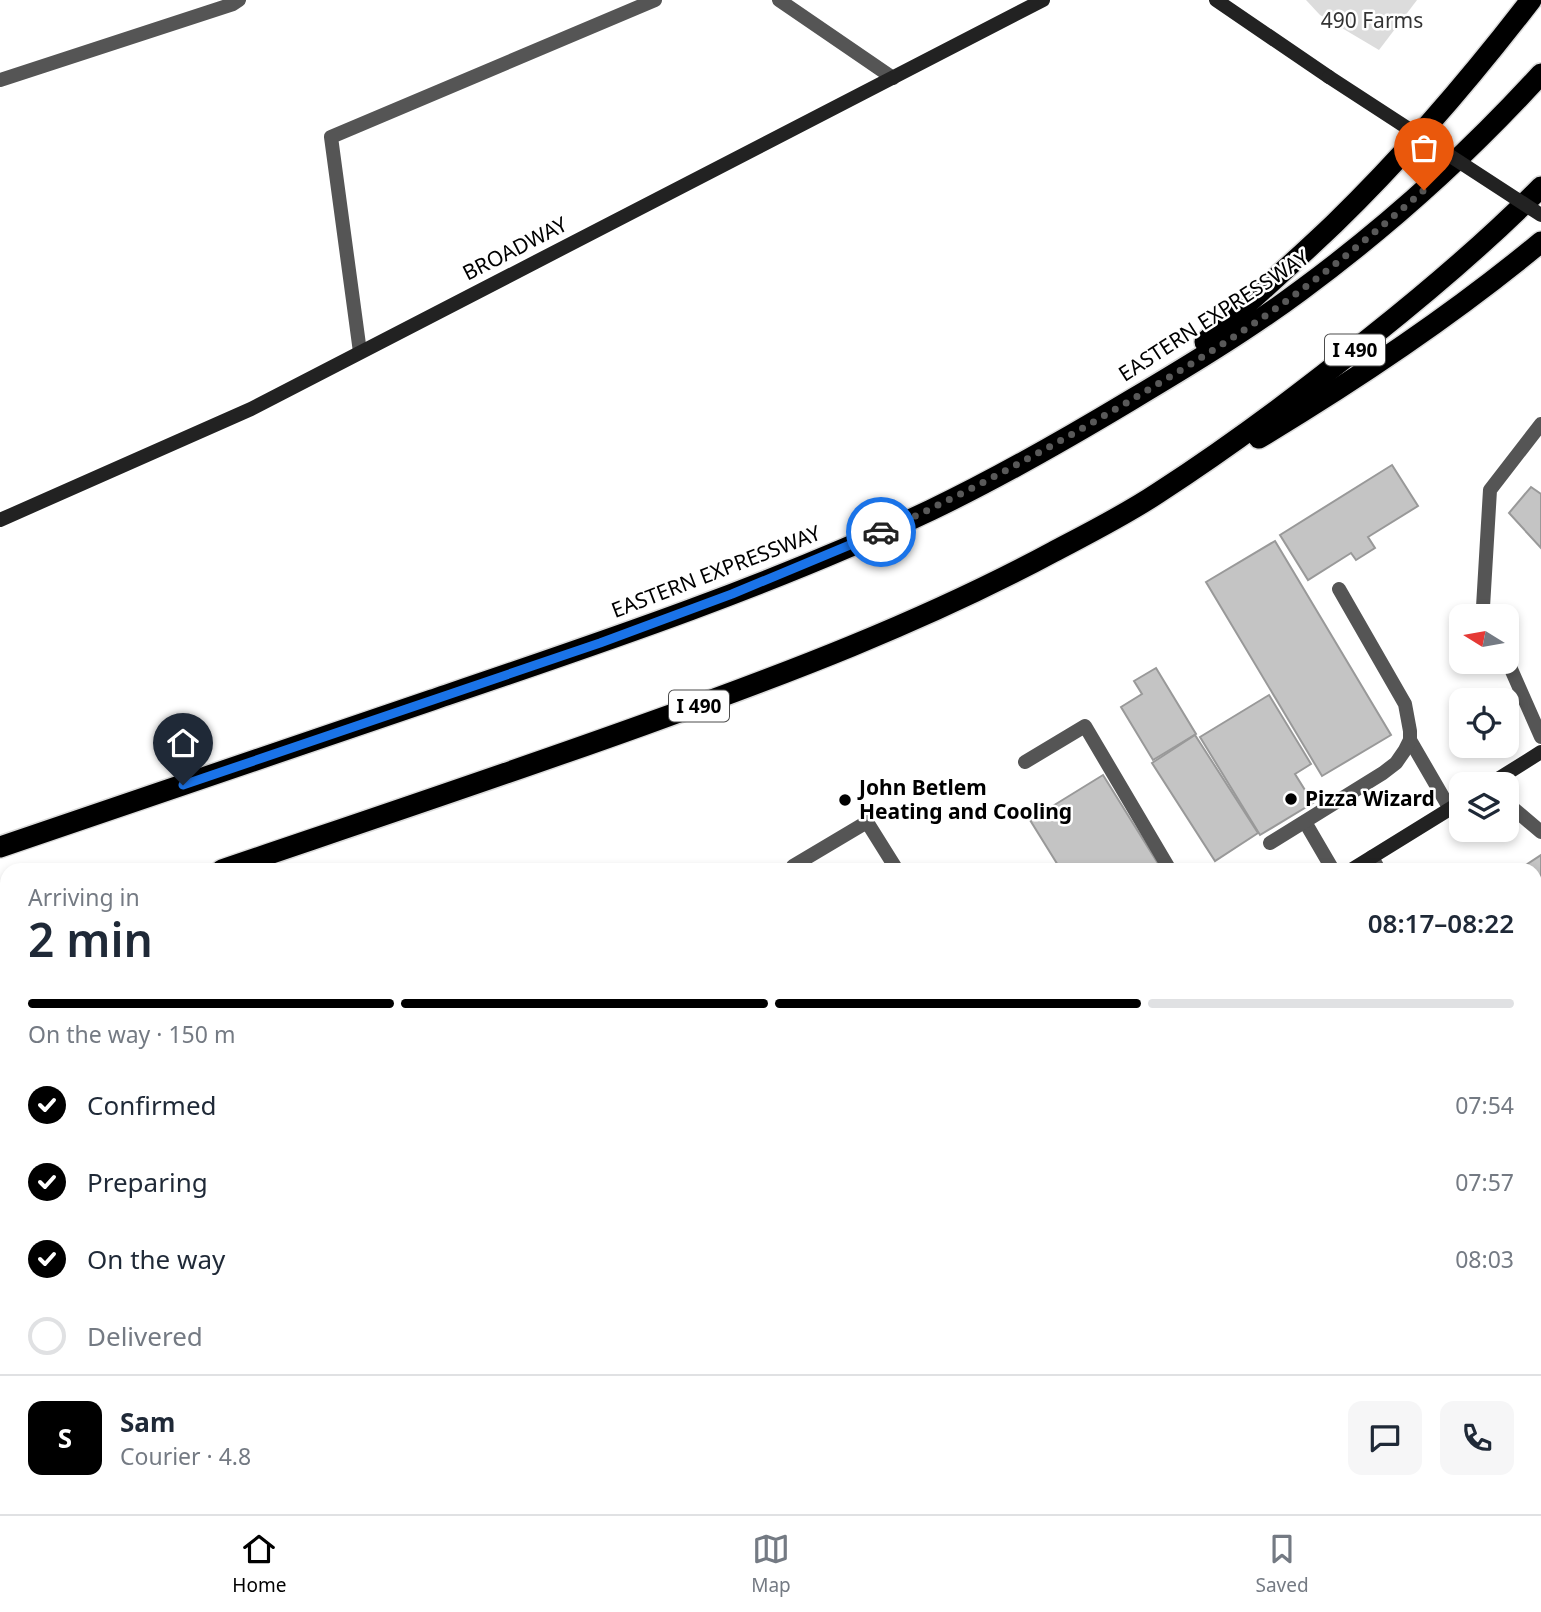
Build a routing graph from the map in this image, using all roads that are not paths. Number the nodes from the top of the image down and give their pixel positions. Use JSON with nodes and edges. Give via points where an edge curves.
{"nodes":[{"id":1,"x":239,"y":0,"type":"edge"},
{"id":2,"x":655,"y":0,"type":"edge"},
{"id":3,"x":779,"y":0,"type":"edge"},
{"id":4,"x":1043,"y":0,"type":"edge"},
{"id":5,"x":1216,"y":0,"type":"edge"},
{"id":6,"x":1531,"y":0,"type":"edge"},
{"id":7,"x":1541,"y":74,"type":"edge"},
{"id":8,"x":893,"y":78,"type":"junction"},
{"id":9,"x":0,"y":80,"type":"edge"},
{"id":10,"x":1541,"y":187,"type":"edge"},
{"id":11,"x":1541,"y":215,"type":"edge"},
{"id":12,"x":1541,"y":242,"type":"edge"},
{"id":13,"x":360,"y":352,"type":"junction"},
{"id":14,"x":1143,"y":393,"type":"junction"},
{"id":15,"x":1541,"y":424,"type":"edge"},
{"id":16,"x":1156,"y":495,"type":"junction"},
{"id":17,"x":0,"y":520,"type":"edge"},
{"id":18,"x":1339,"y":589,"type":"dead end"},
{"id":19,"x":1483,"y":604,"type":"edge"},
{"id":20,"x":1513,"y":674,"type":"edge"},
{"id":21,"x":1541,"y":737,"type":"edge"},
{"id":22,"x":1410,"y":740,"type":"junction"},
{"id":23,"x":1541,"y":752,"type":"edge"},
{"id":24,"x":1025,"y":762,"type":"dead end"},
{"id":25,"x":1509,"y":772,"type":"edge"},
{"id":26,"x":1449,"y":795,"type":"edge"},
{"id":27,"x":1449,"y":810,"type":"edge"},
{"id":28,"x":1519,"y":813,"type":"edge"},
{"id":29,"x":1305,"y":822,"type":"junction"},
{"id":30,"x":1541,"y":832,"type":"edge"},
{"id":31,"x":1270,"y":843,"type":"dead end"},
{"id":32,"x":0,"y":847,"type":"edge"},
{"id":33,"x":243,"y":863,"type":"edge"},
{"id":34,"x":798,"y":863,"type":"edge"},
{"id":35,"x":893,"y":863,"type":"edge"},
{"id":36,"x":1166,"y":863,"type":"edge"},
{"id":37,"x":1329,"y":863,"type":"edge"},
{"id":38,"x":1375,"y":863,"type":"edge"}],
"edges":[{"from":1,"to":9,"type":"street"},
{"from":2,"to":13,"type":"street","via":[[331,137]]},
{"from":3,"to":8,"type":"street"},
{"from":4,"to":8,"type":"street","name":"BROADWAY"},
{"from":5,"to":11,"type":"street","bridge":true},
{"from":6,"to":14,"type":"highway","via":[[1448,101],[1343,214]]},
{"from":7,"to":14,"type":"highway","name":"EASTERN EXPRESSWAY","via":[[1480,138],[1348,254],[1253,324]]},
{"from":8,"to":13,"type":"street","name":"BROADWAY"},
{"from":10,"to":16,"type":"highway","number":"I 490","via":[[1448,274],[1362,344]]},
{"from":12,"to":16,"type":"highway","via":[[1365,372]]},
{"from":13,"to":17,"type":"street","name":"BROADWAY","via":[[251,409]]},
{"from":14,"to":32,"type":"highway","name":"EASTERN EXPRESSWAY","via":[[931,510],[747,589]]},
{"from":15,"to":19,"type":"street","via":[[1490,490]]},
{"from":16,"to":33,"type":"highway","number":"I 490","via":[[996,581],[827,656],[601,741]]},
{"from":18,"to":22,"type":"street","via":[[1405,704]]},
{"from":20,"to":21,"type":"street"},
{"from":22,"to":26,"type":"street"},
{"from":22,"to":29,"type":"street","via":[[1396,763]]},
{"from":23,"to":25,"type":"street"},
{"from":24,"to":36,"type":"street","via":[[1085,726]]},
{"from":27,"to":38,"type":"street"},
{"from":28,"to":30,"type":"street"},
{"from":29,"to":31,"type":"street"},
{"from":29,"to":37,"type":"street"},
{"from":34,"to":35,"type":"street","via":[[867,821]]}]}
